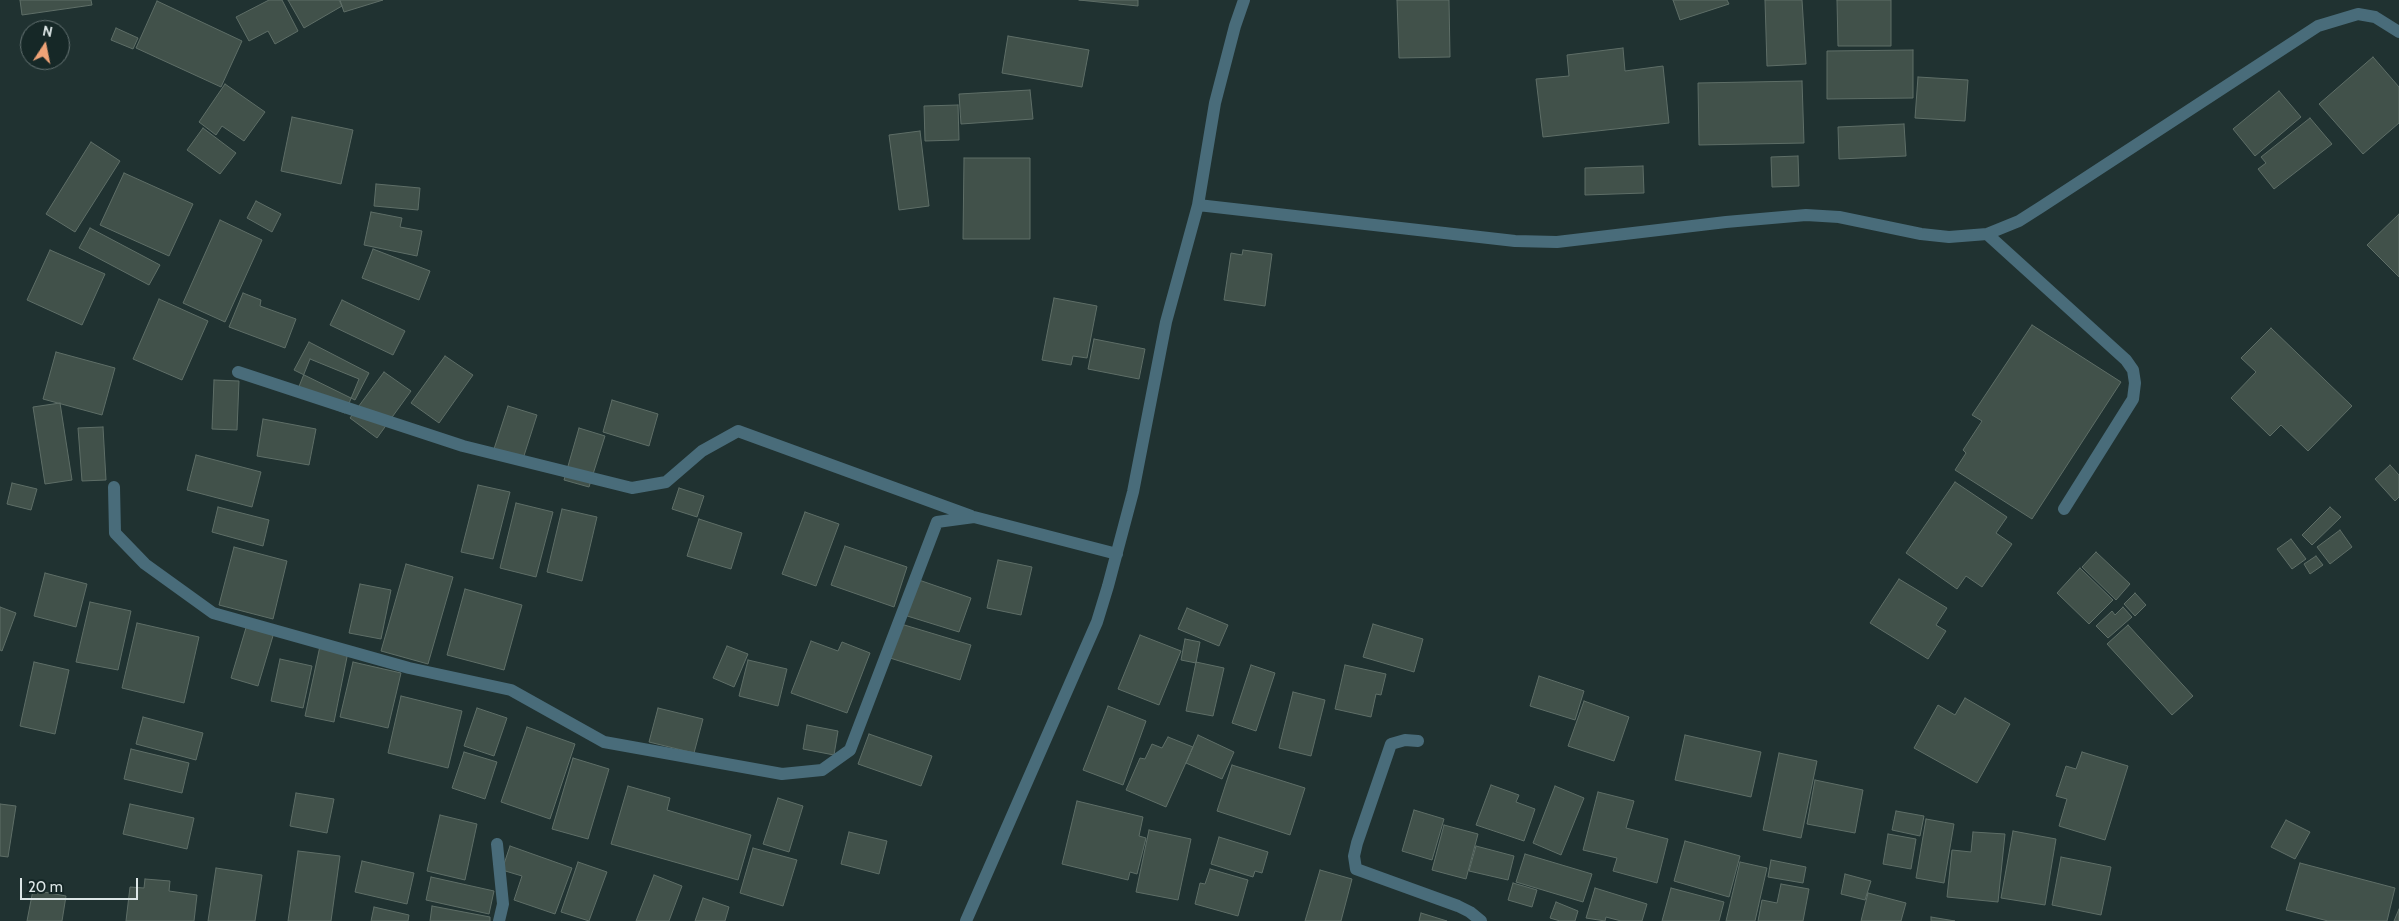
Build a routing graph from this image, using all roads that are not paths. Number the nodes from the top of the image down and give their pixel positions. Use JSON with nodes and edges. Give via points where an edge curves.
{"nodes":[{"id":1,"x":1244,"y":0,"type":"edge"},
{"id":2,"x":2399,"y":32,"type":"edge"},
{"id":3,"x":1198,"y":205,"type":"junction"},
{"id":4,"x":1987,"y":234,"type":"junction"},
{"id":5,"x":238,"y":372,"type":"dead end"},
{"id":6,"x":114,"y":487,"type":"dead end"},
{"id":7,"x":2064,"y":509,"type":"dead end"},
{"id":8,"x":974,"y":517,"type":"junction"},
{"id":9,"x":1117,"y":554,"type":"junction"},
{"id":10,"x":1418,"y":741,"type":"dead end"},
{"id":11,"x":497,"y":844,"type":"dead end"},
{"id":12,"x":499,"y":921,"type":"edge"},
{"id":13,"x":966,"y":921,"type":"edge"},
{"id":14,"x":1481,"y":921,"type":"edge"}],
"edges":[{"from":1,"to":3,"type":"street","via":[[1215,103]]},
{"from":2,"to":4,"type":"street","via":[[2375,17],[2358,14],[2318,26],[2019,221]]},
{"from":3,"to":4,"type":"street","via":[[1514,241],[1557,242],[1806,215],[1839,217],[1949,237]]},
{"from":3,"to":9,"type":"street","via":[[1166,322],[1133,492]]},
{"from":4,"to":7,"type":"street","via":[[2126,360],[2133,370],[2133,399]]},
{"from":5,"to":8,"type":"street","via":[[463,446],[632,488],[666,482],[702,451],[738,430]]},
{"from":6,"to":8,"type":"street","via":[[115,533],[145,564],[213,613],[409,668],[511,690],[604,742],[782,774],[822,770],[850,750],[937,522]]},
{"from":8,"to":9,"type":"street"},
{"from":9,"to":13,"type":"street","via":[[1097,622]]},
{"from":10,"to":14,"type":"street","via":[[1391,744],[1357,843],[1356,869],[1458,906]]},
{"from":11,"to":12,"type":"street","via":[[503,904]]}]}
